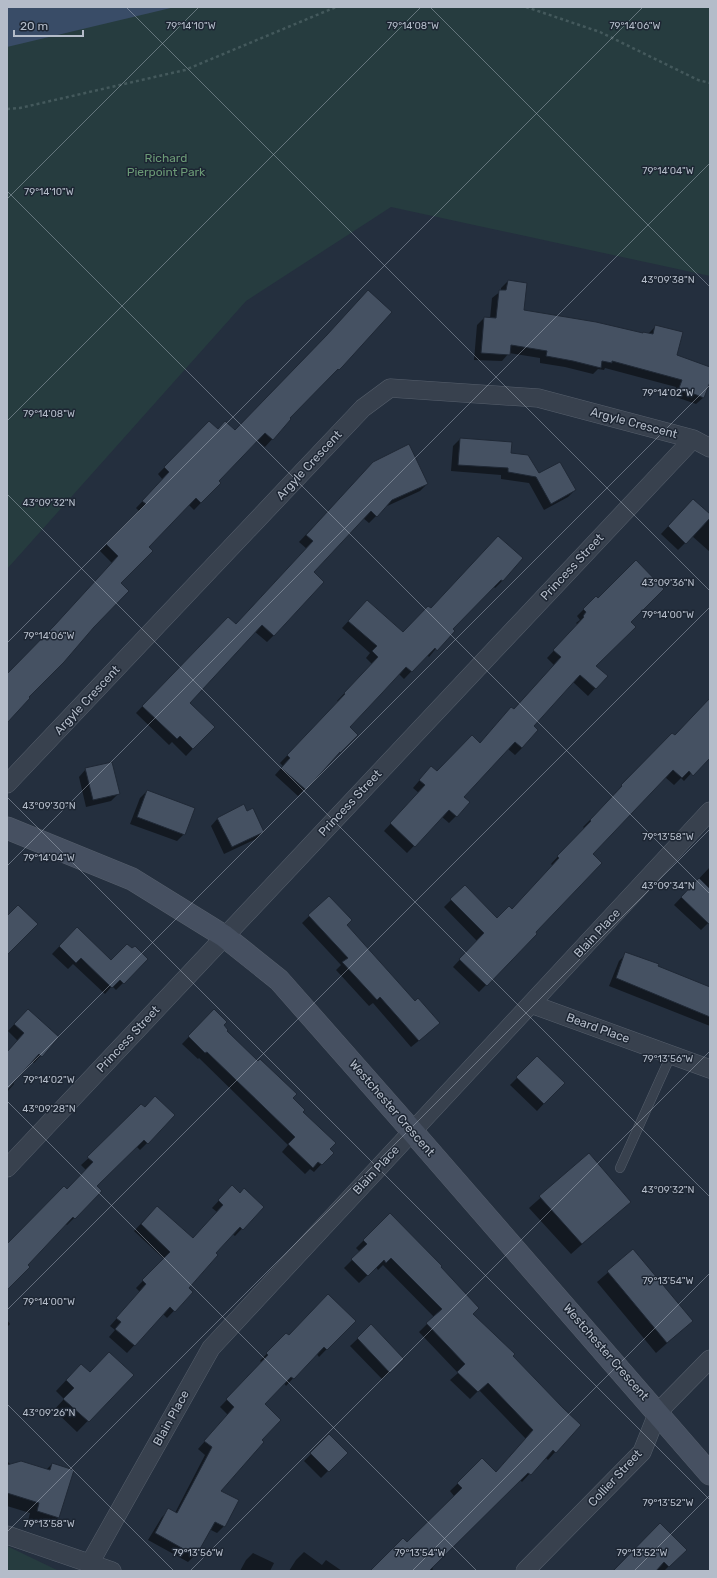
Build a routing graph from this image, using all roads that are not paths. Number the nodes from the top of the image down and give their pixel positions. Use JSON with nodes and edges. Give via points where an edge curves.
{"nodes":[{"id":1,"x":693,"y":439,"type":"junction"},
{"id":2,"x":710,"y":448,"type":"edge"},
{"id":3,"x":7,"y":784,"type":"edge"},
{"id":4,"x":710,"y":811,"type":"edge"},
{"id":5,"x":7,"y":828,"type":"edge"},
{"id":6,"x":224,"y":936,"type":"junction"},
{"id":7,"x":531,"y":1004,"type":"junction"},
{"id":8,"x":671,"y":1055,"type":"junction"},
{"id":9,"x":710,"y":1069,"type":"edge"},
{"id":10,"x":412,"y":1131,"type":"junction"},
{"id":11,"x":7,"y":1168,"type":"edge"},
{"id":12,"x":620,"y":1168,"type":"dead end"},
{"id":13,"x":710,"y":1359,"type":"edge"},
{"id":14,"x":658,"y":1412,"type":"junction"},
{"id":15,"x":710,"y":1474,"type":"edge"},
{"id":16,"x":7,"y":1535,"type":"edge"},
{"id":17,"x":90,"y":1563,"type":"junction"},
{"id":18,"x":112,"y":1571,"type":"edge"},
{"id":19,"x":525,"y":1571,"type":"edge"}],
"edges":[{"from":1,"to":2,"type":"street","name":"Argyle Crescent"},
{"from":1,"to":3,"type":"street","name":"Argyle Crescent","via":[[538,398],[390,388],[363,408]]},
{"from":1,"to":6,"type":"street","name":"Princess Street"},
{"from":4,"to":7,"type":"street","name":"Blain Place"},
{"from":5,"to":6,"type":"main road","name":"Westchester Crescent","via":[[132,879]]},
{"from":6,"to":10,"type":"main road","name":"Westchester Crescent","via":[[279,980]]},
{"from":6,"to":11,"type":"street","name":"Princess Street"},
{"from":7,"to":8,"type":"street","name":"Beard Place"},
{"from":7,"to":10,"type":"street","name":"Blain Place"},
{"from":8,"to":9,"type":"street","name":"Beard Place"},
{"from":8,"to":12,"type":"lane"},
{"from":10,"to":14,"type":"main road","name":"Westchester Crescent"},
{"from":10,"to":17,"type":"street","name":"Blain Place","via":[[211,1348]]},
{"from":13,"to":14,"type":"street","name":"Collier Street"},
{"from":14,"to":15,"type":"main road","name":"Westchester Crescent"},
{"from":14,"to":19,"type":"street","name":"Collier Street","via":[[642,1452]]},
{"from":16,"to":17,"type":"street"},
{"from":17,"to":18,"type":"street"}]}
